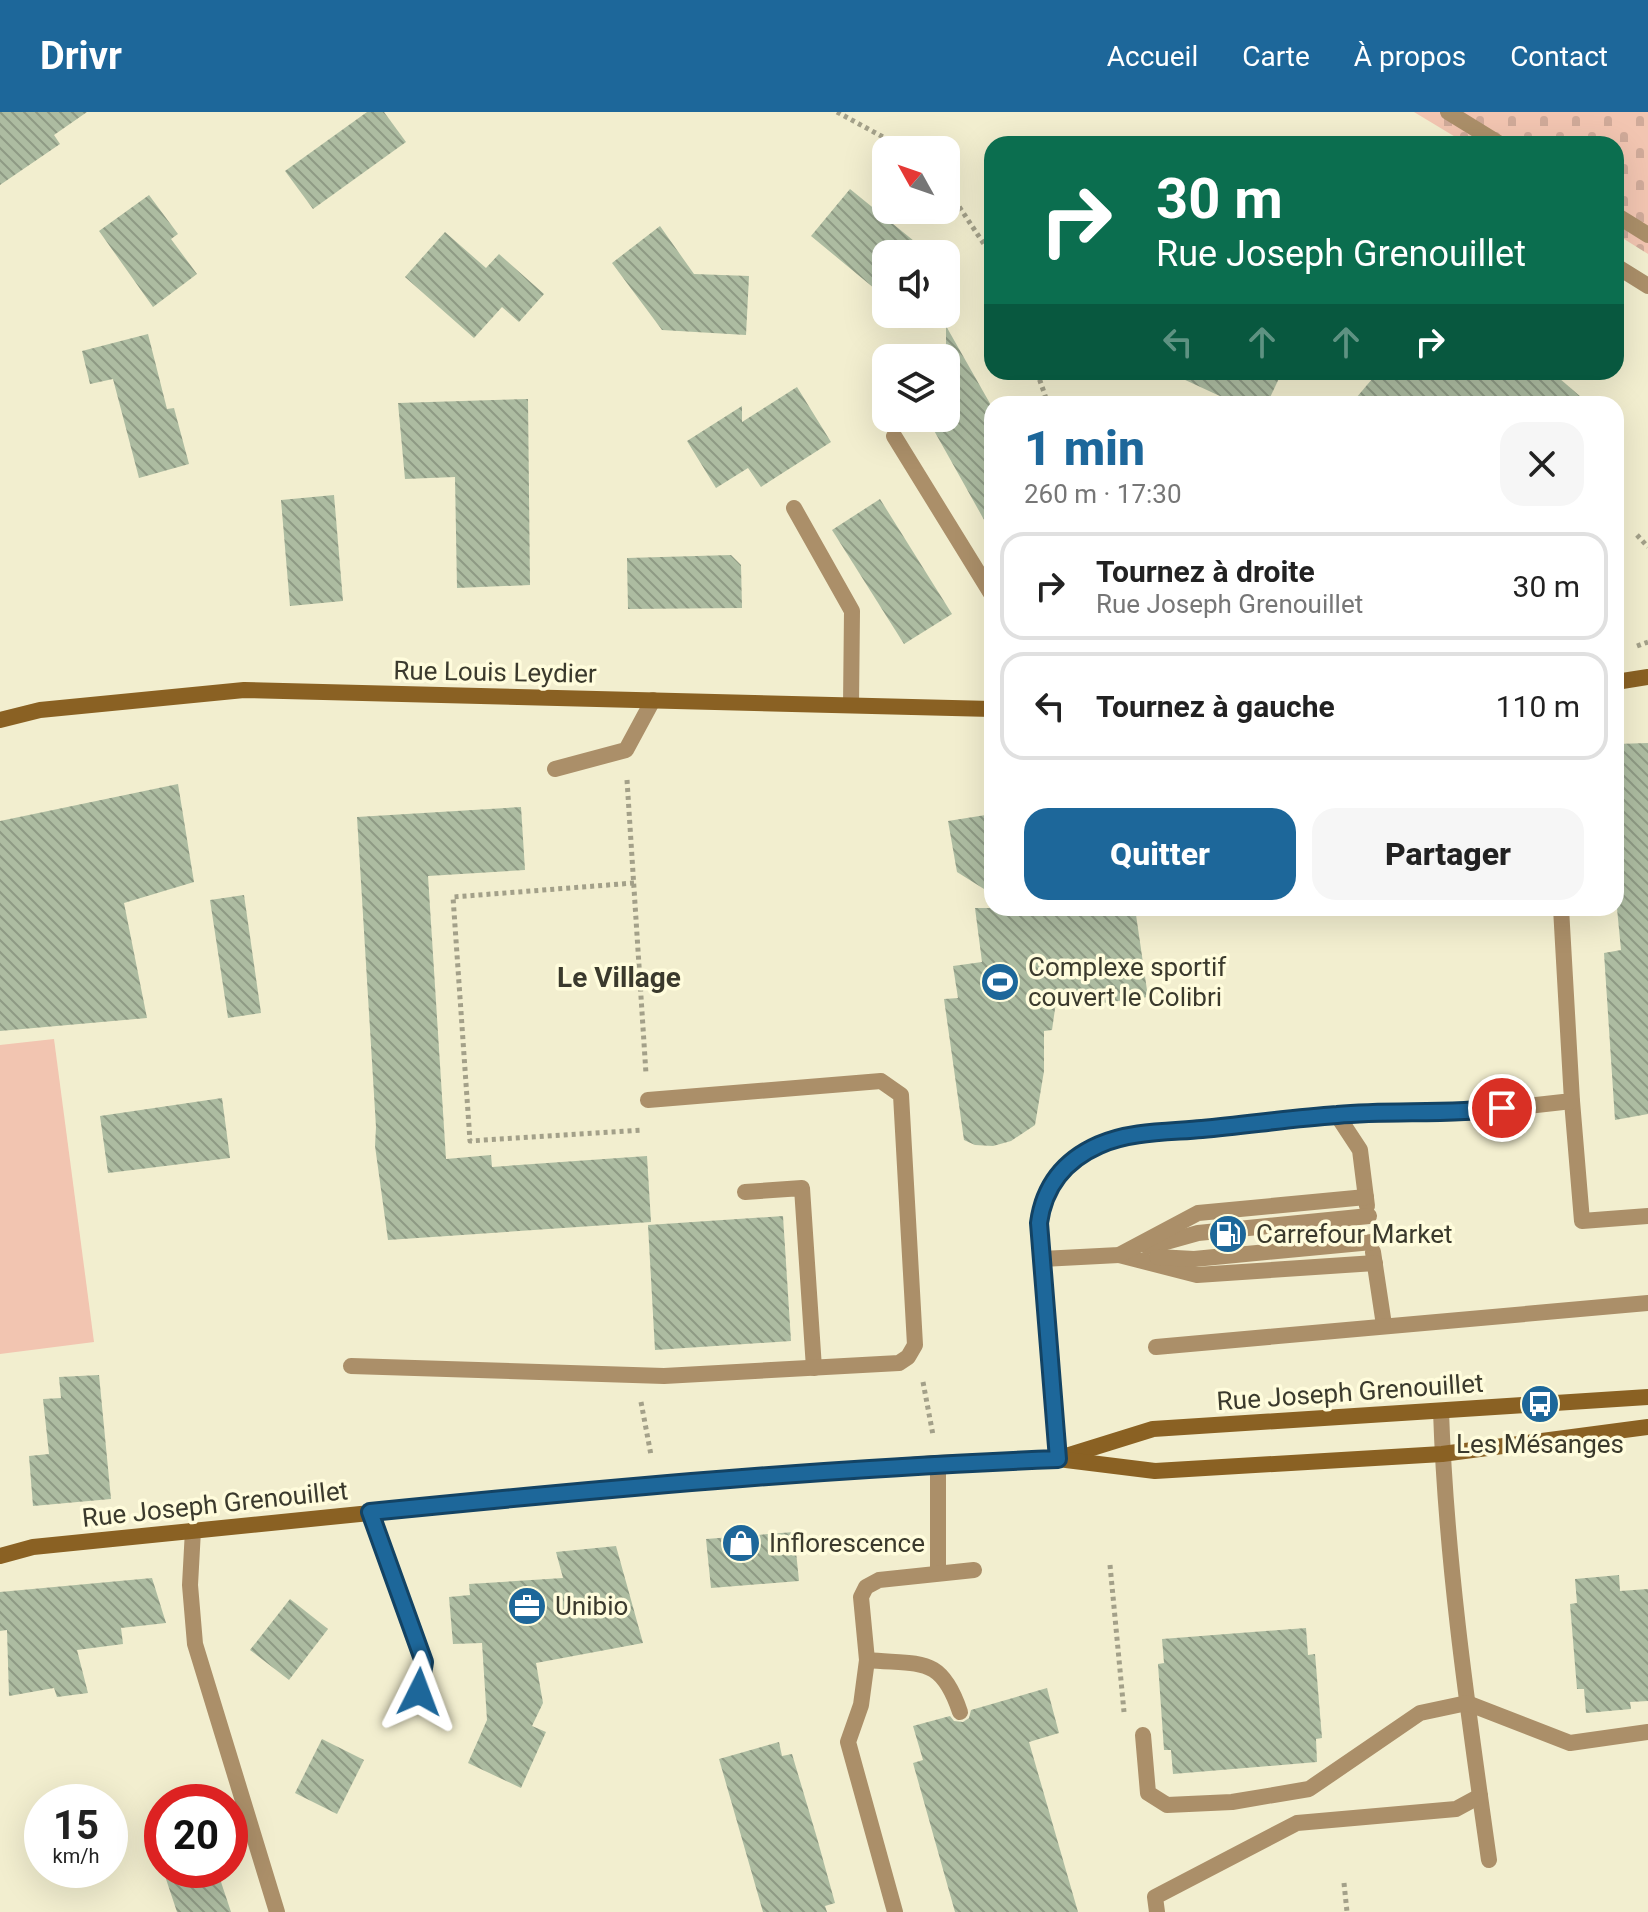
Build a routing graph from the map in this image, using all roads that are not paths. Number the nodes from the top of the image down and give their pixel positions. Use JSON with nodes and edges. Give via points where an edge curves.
{"nodes":[{"id":1,"x":1448,"y":112,"type":"edge"},
{"id":2,"x":1487,"y":136,"type":"edge"},
{"id":3,"x":1624,"y":220,"type":"edge"},
{"id":4,"x":1648,"y":235,"type":"edge"},
{"id":5,"x":1624,"y":271,"type":"edge"},
{"id":6,"x":1648,"y":286,"type":"edge"},
{"id":7,"x":894,"y":436,"type":"dead end"},
{"id":8,"x":794,"y":508,"type":"dead end"},
{"id":9,"x":984,"y":582,"type":"edge"},
{"id":10,"x":1648,"y":677,"type":"edge"},
{"id":11,"x":1624,"y":681,"type":"edge"},
{"id":12,"x":653,"y":700,"type":"junction"},
{"id":13,"x":851,"y":705,"type":"junction"},
{"id":14,"x":984,"y":709,"type":"edge"},
{"id":15,"x":0,"y":720,"type":"edge"},
{"id":16,"x":555,"y":769,"type":"dead end"},
{"id":17,"x":1561,"y":916,"type":"edge"},
{"id":18,"x":648,"y":1100,"type":"road end"},
{"id":19,"x":1572,"y":1101,"type":"junction"},
{"id":20,"x":1337,"y":1115,"type":"junction"},
{"id":21,"x":745,"y":1192,"type":"dead end"},
{"id":22,"x":1366,"y":1197,"type":"junction"},
{"id":23,"x":1369,"y":1216,"type":"junction"},
{"id":24,"x":1648,"y":1216,"type":"edge"},
{"id":25,"x":1372,"y":1242,"type":"junction"},
{"id":26,"x":1119,"y":1255,"type":"junction"},
{"id":27,"x":1042,"y":1259,"type":"junction"},
{"id":28,"x":1375,"y":1263,"type":"junction"},
{"id":29,"x":1648,"y":1303,"type":"edge"},
{"id":30,"x":1384,"y":1325,"type":"junction"},
{"id":31,"x":1156,"y":1347,"type":"dead end"},
{"id":32,"x":351,"y":1366,"type":"dead end"},
{"id":33,"x":814,"y":1368,"type":"junction"},
{"id":34,"x":1648,"y":1397,"type":"edge"},
{"id":35,"x":1441,"y":1411,"type":"junction"},
{"id":36,"x":1648,"y":1427,"type":"edge"},
{"id":37,"x":1442,"y":1454,"type":"junction"},
{"id":38,"x":1058,"y":1459,"type":"junction"},
{"id":39,"x":938,"y":1463,"type":"junction"},
{"id":40,"x":370,"y":1512,"type":"junction"},
{"id":41,"x":193,"y":1530,"type":"junction"},
{"id":42,"x":0,"y":1556,"type":"edge"},
{"id":43,"x":974,"y":1570,"type":"dead end"},
{"id":44,"x":938,"y":1573,"type":"junction"},
{"id":45,"x":867,"y":1660,"type":"junction"},
{"id":46,"x":419,"y":1692,"type":"dead end"},
{"id":47,"x":1467,"y":1703,"type":"junction"},
{"id":48,"x":960,"y":1712,"type":"dead end"},
{"id":49,"x":1648,"y":1732,"type":"edge"},
{"id":50,"x":1143,"y":1735,"type":"road end"},
{"id":51,"x":1480,"y":1796,"type":"junction"},
{"id":52,"x":1489,"y":1860,"type":"dead end"},
{"id":53,"x":277,"y":1912,"type":"edge"},
{"id":54,"x":895,"y":1912,"type":"edge"},
{"id":55,"x":1157,"y":1912,"type":"edge"}],
"edges":[{"from":1,"to":2,"type":"street"},
{"from":3,"to":4,"type":"street"},
{"from":5,"to":6,"type":"street"},
{"from":7,"to":9,"type":"street"},
{"from":8,"to":13,"type":"street","via":[[852,611]]},
{"from":10,"to":11,"type":"main road"},
{"from":12,"to":13,"type":"main road","name":"Rue Louis Leydier"},
{"from":12,"to":15,"type":"main road","name":"Rue Louis Leydier","via":[[244,690],[40,710]]},
{"from":12,"to":16,"type":"street","via":[[626,750]]},
{"from":13,"to":14,"type":"main road","name":"Rue Louis Leydier"},
{"from":17,"to":19,"type":"street"},
{"from":18,"to":33,"type":"street","via":[[881,1081],[901,1095],[915,1345],[899,1363]]},
{"from":19,"to":20,"type":"street","via":[[1464,1113]]},
{"from":19,"to":24,"type":"street","via":[[1582,1221]]},
{"from":20,"to":22,"type":"street","via":[[1360,1150]]},
{"from":20,"to":27,"type":"street","via":[[1102,1143],[1055,1178],[1042,1202]]},
{"from":21,"to":33,"type":"street","via":[[802,1188]]},
{"from":22,"to":23,"type":"street"},
{"from":22,"to":26,"type":"street","via":[[1198,1213]]},
{"from":23,"to":25,"type":"street"},
{"from":23,"to":26,"type":"street","via":[[1198,1233]]},
{"from":25,"to":26,"type":"street","via":[[1194,1259]]},
{"from":25,"to":28,"type":"street"},
{"from":26,"to":27,"type":"street"},
{"from":26,"to":28,"type":"street","via":[[1197,1275]]},
{"from":27,"to":38,"type":"street"},
{"from":28,"to":30,"type":"street"},
{"from":29,"to":30,"type":"street"},
{"from":30,"to":31,"type":"street"},
{"from":32,"to":33,"type":"street","via":[[637,1375]]},
{"from":34,"to":35,"type":"main road","name":"Rue Joseph Grenouillet"},
{"from":35,"to":37,"type":"street"},
{"from":35,"to":38,"type":"main road","name":"Rue Joseph Grenouillet","via":[[1153,1429]]},
{"from":36,"to":37,"type":"main road","name":"Rue Joseph Grenouillet"},
{"from":37,"to":38,"type":"main road","name":"Rue Joseph Grenouillet","via":[[1155,1471]]},
{"from":37,"to":47,"type":"street"},
{"from":38,"to":39,"type":"main road","name":"Rue Joseph Grenouillet"},
{"from":39,"to":40,"type":"main road","name":"Rue Joseph Grenouillet"},
{"from":39,"to":44,"type":"street"},
{"from":40,"to":41,"type":"main road","name":"Rue Joseph Grenouillet"},
{"from":40,"to":46,"type":"street","via":[[424,1662]]},
{"from":41,"to":42,"type":"main road","name":"Rue Joseph Grenouillet","via":[[33,1547]]},
{"from":41,"to":53,"type":"street","via":[[195,1644]]},
{"from":43,"to":44,"type":"street"},
{"from":44,"to":45,"type":"street","via":[[879,1580],[866,1587],[861,1597]]},
{"from":45,"to":48,"type":"street","via":[[935,1669],[952,1687]]},
{"from":45,"to":54,"type":"street","via":[[861,1705],[848,1742]]},
{"from":47,"to":49,"type":"street","via":[[1570,1743]]},
{"from":47,"to":50,"type":"street","via":[[1420,1713],[1309,1789],[1232,1802],[1167,1805],[1148,1793]]},
{"from":47,"to":51,"type":"street"},
{"from":51,"to":52,"type":"street"},
{"from":51,"to":55,"type":"street","via":[[1456,1809],[1297,1823],[1155,1897]]}]}
